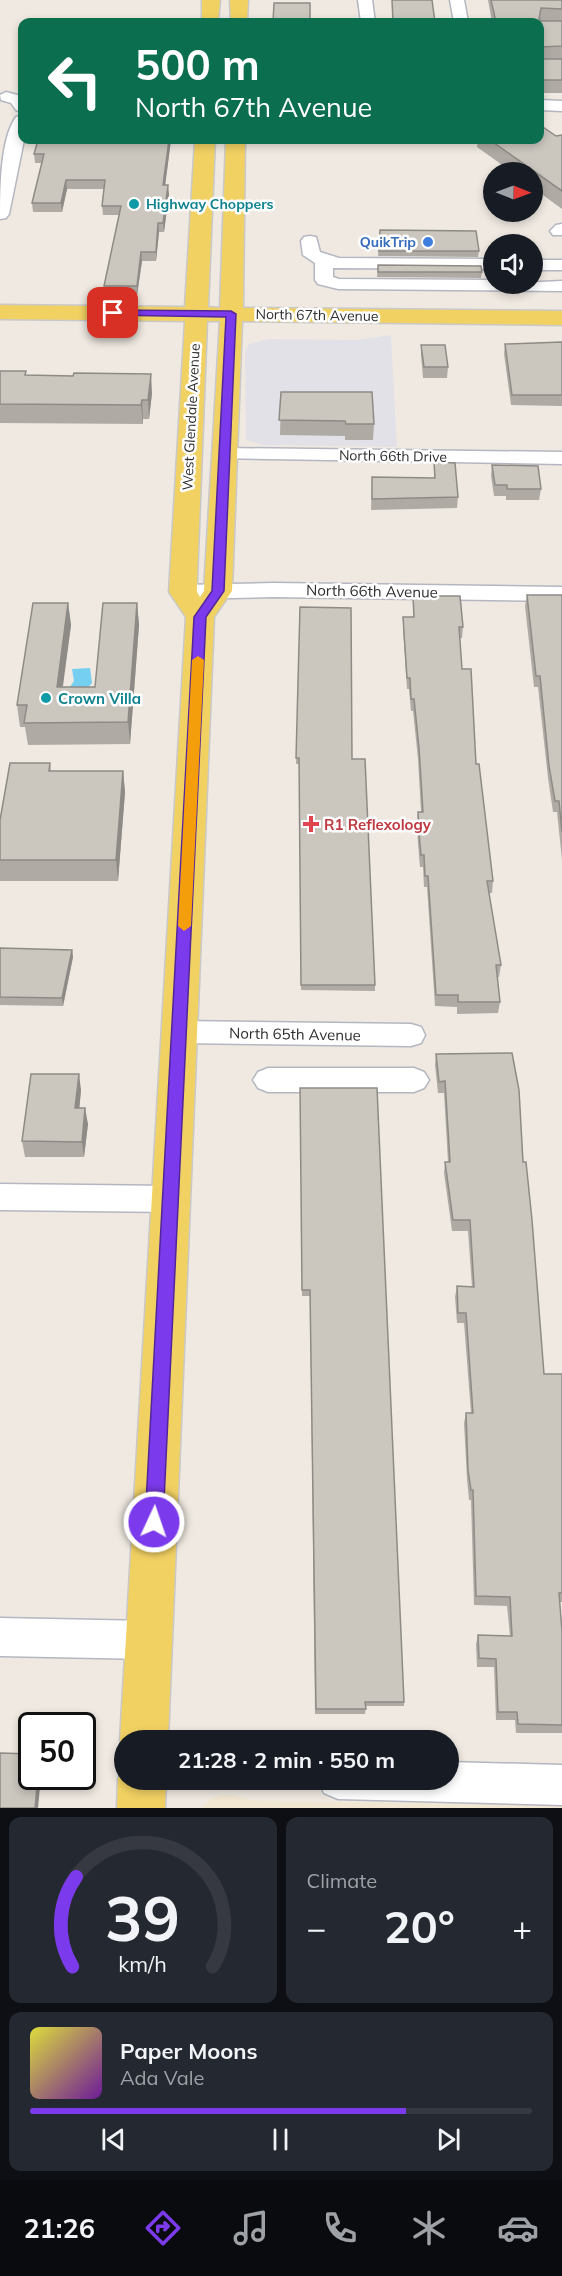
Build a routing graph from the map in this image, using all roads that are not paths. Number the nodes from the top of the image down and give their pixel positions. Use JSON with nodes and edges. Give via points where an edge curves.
{"nodes":[{"id":1,"x":211,"y":0,"type":"edge"},
{"id":2,"x":239,"y":0,"type":"edge"},
{"id":3,"x":365,"y":0,"type":"edge"},
{"id":4,"x":457,"y":0,"type":"edge"},
{"id":5,"x":210,"y":18,"type":"edge"},
{"id":6,"x":239,"y":18,"type":"edge"},
{"id":7,"x":367,"y":18,"type":"edge"},
{"id":8,"x":460,"y":18,"type":"edge"},
{"id":9,"x":6,"y":97,"type":"dead end"},
{"id":10,"x":18,"y":102,"type":"edge"},
{"id":11,"x":544,"y":105,"type":"edge"},
{"id":12,"x":562,"y":106,"type":"edge"},
{"id":13,"x":18,"y":129,"type":"edge"},
{"id":14,"x":205,"y":144,"type":"edge"},
{"id":15,"x":218,"y":144,"type":"edge"},
{"id":16,"x":236,"y":147,"type":"edge"},
{"id":17,"x":0,"y":214,"type":"edge"},
{"id":18,"x":310,"y":241,"type":"dead end"},
{"id":19,"x":324,"y":261,"type":"junction"},
{"id":20,"x":483,"y":264,"type":"edge"},
{"id":21,"x":543,"y":265,"type":"edge"},
{"id":22,"x":562,"y":265,"type":"edge"},
{"id":23,"x":562,"y":286,"type":"edge"},
{"id":24,"x":0,"y":312,"type":"edge"},
{"id":25,"x":562,"y":318,"type":"edge"},
{"id":26,"x":196,"y":321,"type":"junction"},
{"id":27,"x":231,"y":321,"type":"junction"},
{"id":28,"x":0,"y":326,"type":"edge"},
{"id":29,"x":562,"y":331,"type":"edge"},
{"id":30,"x":224,"y":454,"type":"junction"},
{"id":31,"x":562,"y":458,"type":"edge"},
{"id":32,"x":218,"y":591,"type":"junction"},
{"id":33,"x":183,"y":592,"type":"junction"},
{"id":34,"x":562,"y":594,"type":"edge"},
{"id":35,"x":200,"y":617,"type":"junction"},
{"id":36,"x":179,"y":1032,"type":"junction"},
{"id":37,"x":411,"y":1035,"type":"dead end"},
{"id":38,"x":268,"y":1080,"type":"dead end"},
{"id":39,"x":414,"y":1080,"type":"dead end"},
{"id":40,"x":0,"y":1197,"type":"edge"},
{"id":41,"x":171,"y":1199,"type":"junction"},
{"id":42,"x":0,"y":1637,"type":"edge"},
{"id":43,"x":148,"y":1640,"type":"junction"},
{"id":44,"x":144,"y":1730,"type":"edge"},
{"id":45,"x":459,"y":1782,"type":"edge"},
{"id":46,"x":562,"y":1785,"type":"edge"},
{"id":47,"x":142,"y":1790,"type":"edge"},
{"id":48,"x":141,"y":1808,"type":"edge"}],
"edges":[{"from":1,"to":5,"type":"main road"},
{"from":2,"to":6,"type":"main road"},
{"from":3,"to":7,"type":"street"},
{"from":4,"to":8,"type":"street"},
{"from":9,"to":10,"type":"street"},
{"from":11,"to":12,"type":"street"},
{"from":13,"to":17,"type":"street"},
{"from":14,"to":26,"type":"main road","name":"West Glendale Avenue"},
{"from":15,"to":16,"type":"main road","via":[[218,152]]},
{"from":16,"to":27,"type":"main road"},
{"from":18,"to":19,"type":"street","via":[[312,255]]},
{"from":19,"to":20,"type":"street"},
{"from":19,"to":23,"type":"street","via":[[324,280],[338,284]]},
{"from":21,"to":22,"type":"street"},
{"from":24,"to":26,"type":"main road","name":"North 67th Avenue"},
{"from":25,"to":27,"type":"main road","name":"North 67th Avenue"},
{"from":26,"to":27,"type":"main road","name":"North 67th Avenue"},
{"from":26,"to":28,"type":"main road","name":"North 67th Avenue"},
{"from":26,"to":33,"type":"main road","name":"West Glendale Avenue"},
{"from":27,"to":29,"type":"main road","name":"North 67th Avenue"},
{"from":27,"to":30,"type":"main road"},
{"from":30,"to":31,"type":"street","name":"North 66th Drive"},
{"from":30,"to":32,"type":"main road"},
{"from":32,"to":33,"type":"street","name":"North 66th Avenue"},
{"from":32,"to":34,"type":"street","name":"North 66th Avenue"},
{"from":32,"to":35,"type":"main road"},
{"from":33,"to":35,"type":"main road"},
{"from":35,"to":36,"type":"main road"},
{"from":36,"to":37,"type":"street","name":"North 65th Avenue"},
{"from":36,"to":41,"type":"main road"},
{"from":38,"to":39,"type":"street"},
{"from":40,"to":41,"type":"street"},
{"from":41,"to":43,"type":"main road"},
{"from":42,"to":43,"type":"street"},
{"from":43,"to":44,"type":"main road"},
{"from":45,"to":46,"type":"street"},
{"from":47,"to":48,"type":"main road"}]}
